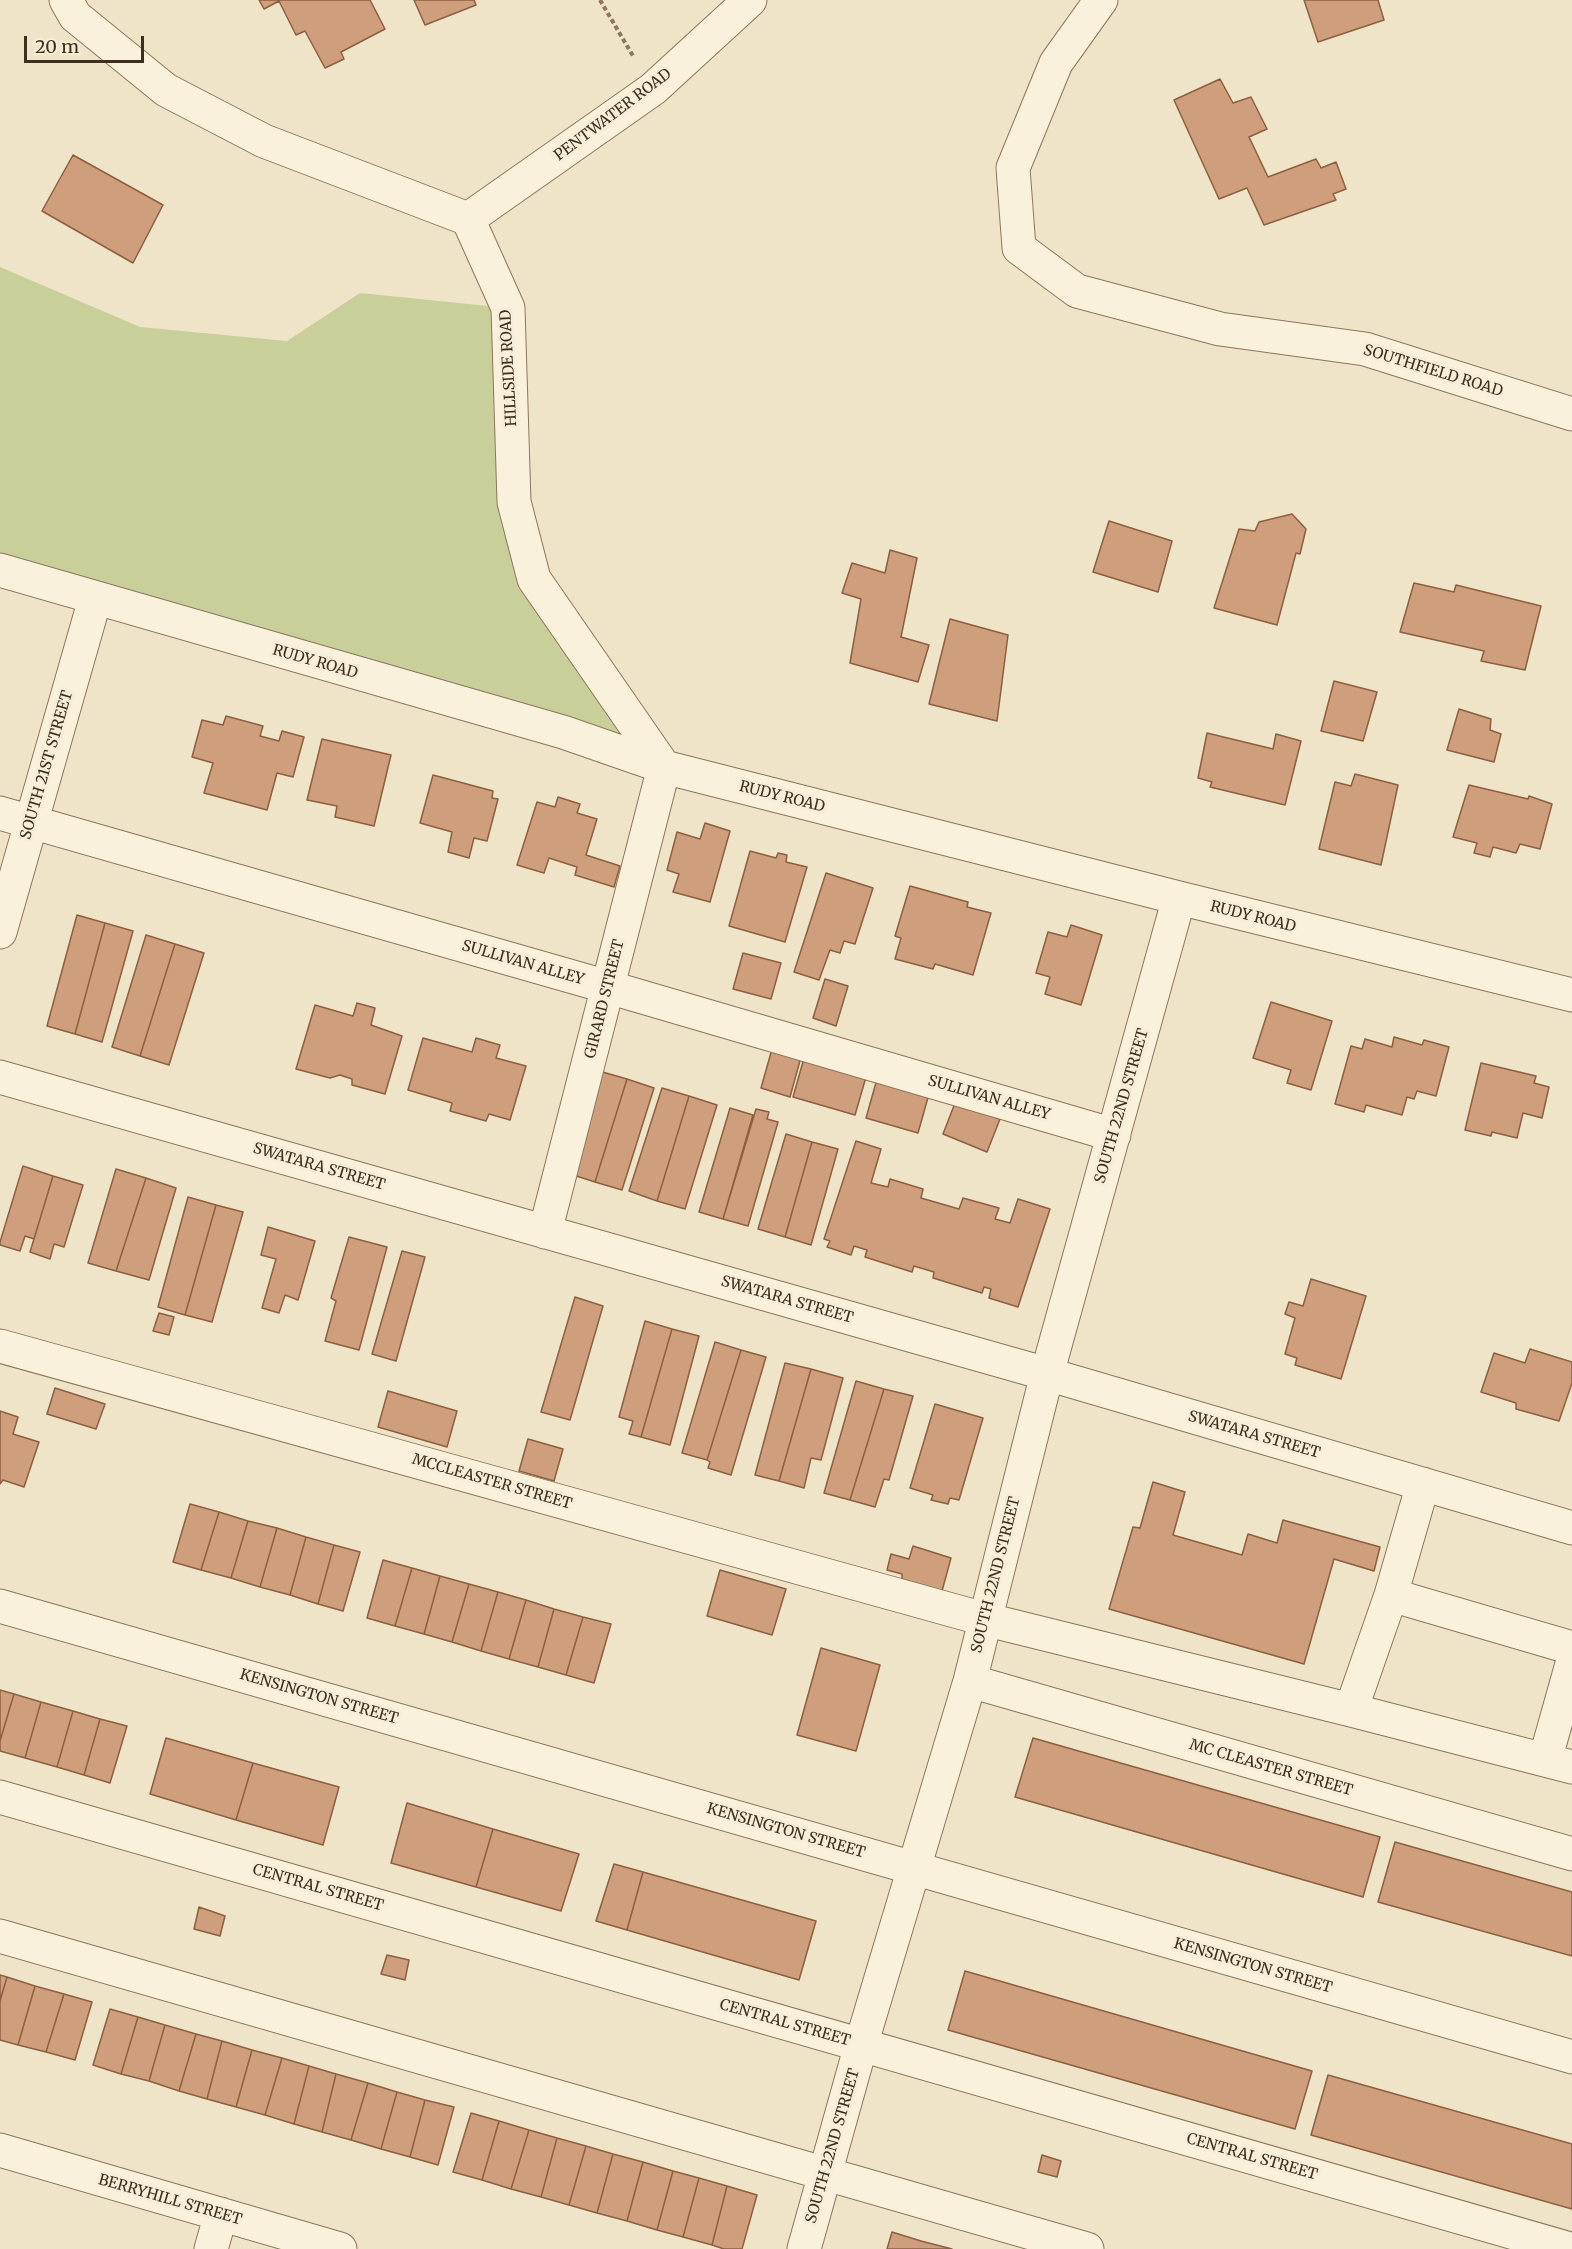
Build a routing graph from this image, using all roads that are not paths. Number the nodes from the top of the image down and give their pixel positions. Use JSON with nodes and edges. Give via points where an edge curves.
{"nodes":[{"id":1,"x":66,"y":0,"type":"edge"},
{"id":2,"x":750,"y":0,"type":"edge"},
{"id":3,"x":1101,"y":0,"type":"edge"},
{"id":4,"x":468,"y":219,"type":"junction"},
{"id":5,"x":1572,"y":414,"type":"edge"},
{"id":6,"x":0,"y":570,"type":"edge"},
{"id":7,"x":95,"y":599,"type":"junction"},
{"id":8,"x":664,"y":767,"type":"junction"},
{"id":9,"x":0,"y":813,"type":"edge"},
{"id":10,"x":31,"y":822,"type":"junction"},
{"id":11,"x":1179,"y":898,"type":"junction"},
{"id":12,"x":0,"y":932,"type":"edge"},
{"id":13,"x":609,"y":987,"type":"junction"},
{"id":14,"x":1572,"y":995,"type":"edge"},
{"id":15,"x":0,"y":1077,"type":"edge"},
{"id":16,"x":1114,"y":1135,"type":"junction"},
{"id":17,"x":545,"y":1232,"type":"junction"},
{"id":18,"x":0,"y":1346,"type":"edge"},
{"id":19,"x":1047,"y":1374,"type":"junction"},
{"id":20,"x":1423,"y":1484,"type":"junction"},
{"id":21,"x":1572,"y":1528,"type":"edge"},
{"id":22,"x":1391,"y":1595,"type":"junction"},
{"id":23,"x":0,"y":1606,"type":"edge"},
{"id":24,"x":984,"y":1619,"type":"junction"},
{"id":25,"x":1572,"y":1648,"type":"edge"},
{"id":26,"x":1572,"y":1664,"type":"edge"},
{"id":27,"x":970,"y":1681,"type":"junction"},
{"id":28,"x":1351,"y":1710,"type":"junction"},
{"id":29,"x":1558,"y":1763,"type":"edge"},
{"id":30,"x":0,"y":1797,"type":"edge"},
{"id":31,"x":1572,"y":1854,"type":"edge"},
{"id":32,"x":914,"y":1868,"type":"junction"},
{"id":33,"x":0,"y":1936,"type":"edge"},
{"id":34,"x":861,"y":2045,"type":"junction"},
{"id":35,"x":1572,"y":2057,"type":"edge"},
{"id":36,"x":0,"y":2150,"type":"edge"},
{"id":37,"x":825,"y":2174,"type":"junction"},
{"id":38,"x":221,"y":2214,"type":"junction"},
{"id":39,"x":211,"y":2249,"type":"edge"},
{"id":40,"x":340,"y":2249,"type":"edge"},
{"id":41,"x":804,"y":2249,"type":"edge"},
{"id":42,"x":1087,"y":2249,"type":"edge"},
{"id":43,"x":1570,"y":2249,"type":"edge"}],
"edges":[{"from":1,"to":4,"type":"street","via":[[75,16],[166,90],[264,141]]},
{"from":2,"to":4,"type":"street","name":"PENTWATER ROAD","via":[[653,89]]},
{"from":3,"to":5,"type":"street","name":"SOUTHFIELD ROAD","via":[[1056,63],[1013,168],[1019,248],[1077,291],[1220,329],[1365,349]]},
{"from":4,"to":8,"type":"street","name":"HILLSIDE ROAD","via":[[508,309],[514,502],[534,579]]},
{"from":6,"to":7,"type":"street","name":"RUDY ROAD"},
{"from":7,"to":8,"type":"street","name":"RUDY ROAD","via":[[563,732]]},
{"from":7,"to":10,"type":"street","name":"SOUTH 21ST STREET"},
{"from":8,"to":11,"type":"street","name":"RUDY ROAD"},
{"from":8,"to":13,"type":"street","name":"GIRARD STREET"},
{"from":9,"to":10,"type":"street","name":"SULLIVAN ALLEY"},
{"from":10,"to":12,"type":"street","name":"SOUTH 21ST STREET"},
{"from":10,"to":13,"type":"street","name":"SULLIVAN ALLEY"},
{"from":11,"to":14,"type":"street","name":"RUDY ROAD"},
{"from":11,"to":16,"type":"street","name":"SOUTH 22ND STREET"},
{"from":13,"to":16,"type":"street","name":"SULLIVAN ALLEY"},
{"from":13,"to":17,"type":"street","name":"GIRARD STREET"},
{"from":15,"to":17,"type":"street","name":"SWATARA STREET"},
{"from":16,"to":19,"type":"street","name":"SOUTH 22ND STREET"},
{"from":17,"to":19,"type":"street","name":"SWATARA STREET"},
{"from":18,"to":24,"type":"street","name":"MCCLEASTER STREET"},
{"from":19,"to":20,"type":"street","name":"SWATARA STREET"},
{"from":19,"to":24,"type":"street","name":"SOUTH 22ND STREET"},
{"from":20,"to":21,"type":"street","name":"SWATARA STREET"},
{"from":20,"to":22,"type":"street"},
{"from":22,"to":25,"type":"street"},
{"from":22,"to":28,"type":"street"},
{"from":23,"to":32,"type":"street","name":"KENSINGTON STREET"},
{"from":24,"to":27,"type":"street","name":"SOUTH 22ND STREET"},
{"from":24,"to":28,"type":"street","name":"MCCLEASTER STREET"},
{"from":26,"to":29,"type":"street"},
{"from":27,"to":31,"type":"street","name":"MC CLEASTER STREET"},
{"from":27,"to":32,"type":"street","name":"SOUTH 22ND STREET"},
{"from":28,"to":29,"type":"street","name":"MCCLEASTER STREET"},
{"from":30,"to":34,"type":"street","name":"CENTRAL STREET"},
{"from":32,"to":34,"type":"street","name":"SOUTH 22ND STREET"},
{"from":32,"to":35,"type":"street","name":"KENSINGTON STREET"},
{"from":33,"to":37,"type":"street"},
{"from":34,"to":37,"type":"street","name":"SOUTH 22ND STREET"},
{"from":34,"to":43,"type":"street","name":"CENTRAL STREET"},
{"from":36,"to":38,"type":"street","name":"BERRYHILL STREET"},
{"from":37,"to":41,"type":"street","name":"SOUTH 22ND STREET"},
{"from":37,"to":42,"type":"street"},
{"from":38,"to":39,"type":"street"},
{"from":38,"to":40,"type":"street","name":"BERRYHILL STREET"}]}
